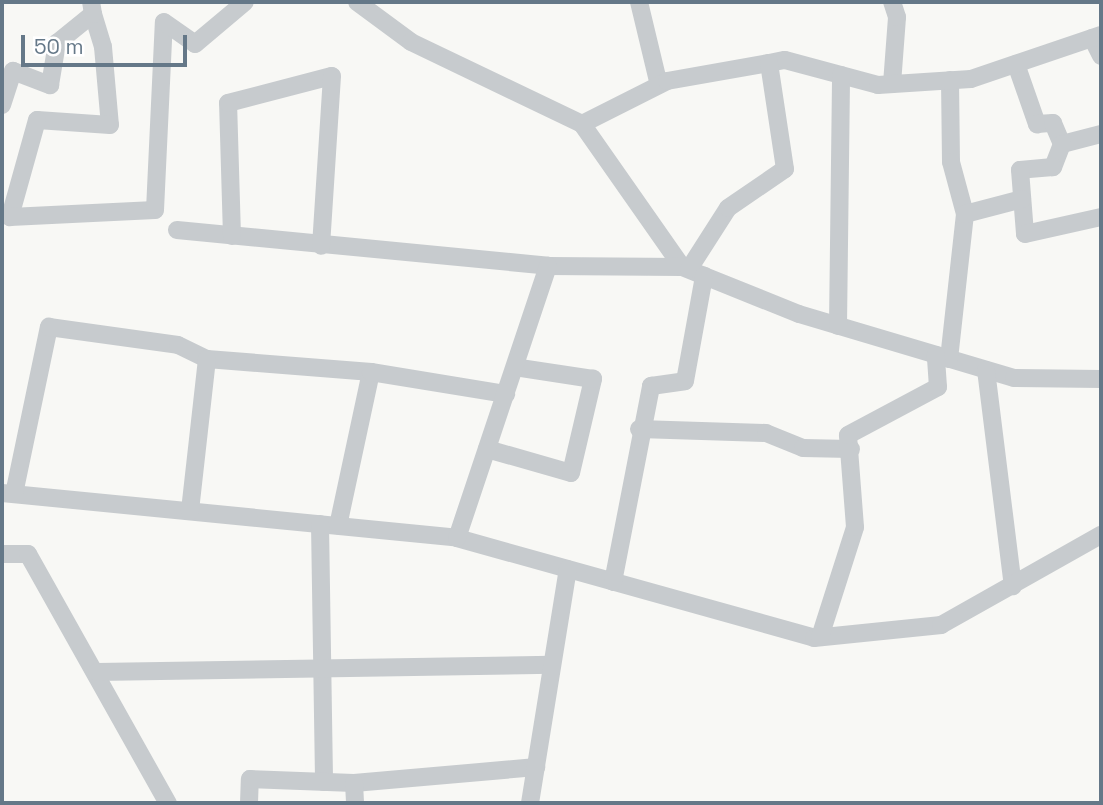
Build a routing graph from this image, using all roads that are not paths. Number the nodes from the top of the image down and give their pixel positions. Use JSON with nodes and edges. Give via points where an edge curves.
{"nodes":[{"id":1,"x":245,"y":2,"type":"edge"},
{"id":2,"x":357,"y":2,"type":"edge"},
{"id":3,"x":639,"y":2,"type":"edge"},
{"id":4,"x":892,"y":2,"type":"edge"},
{"id":5,"x":92,"y":8,"type":"edge"},
{"id":6,"x":1097,"y":36,"type":"edge"},
{"id":7,"x":1101,"y":56,"type":"edge"},
{"id":8,"x":769,"y":63,"type":"junction"},
{"id":9,"x":1016,"y":64,"type":"junction"},
{"id":10,"x":841,"y":75,"type":"junction"},
{"id":11,"x":950,"y":80,"type":"junction"},
{"id":12,"x":892,"y":84,"type":"junction"},
{"id":13,"x":659,"y":85,"type":"junction"},
{"id":14,"x":2,"y":105,"type":"edge"},
{"id":15,"x":582,"y":124,"type":"junction"},
{"id":16,"x":1101,"y":134,"type":"edge"},
{"id":17,"x":1062,"y":144,"type":"junction"},
{"id":18,"x":1022,"y":200,"type":"junction"},
{"id":19,"x":965,"y":214,"type":"junction"},
{"id":20,"x":1101,"y":217,"type":"edge"},
{"id":21,"x":177,"y":230,"type":"dead end"},
{"id":22,"x":232,"y":236,"type":"junction"},
{"id":23,"x":321,"y":246,"type":"junction"},
{"id":24,"x":548,"y":266,"type":"junction"},
{"id":25,"x":692,"y":271,"type":"junction"},
{"id":26,"x":838,"y":326,"type":"junction"},
{"id":27,"x":943,"y":357,"type":"junction"},
{"id":28,"x":207,"y":359,"type":"junction"},
{"id":29,"x":515,"y":367,"type":"junction"},
{"id":30,"x":986,"y":370,"type":"junction"},
{"id":31,"x":371,"y":372,"type":"junction"},
{"id":32,"x":1101,"y":379,"type":"edge"},
{"id":33,"x":506,"y":394,"type":"junction"},
{"id":34,"x":639,"y":429,"type":"junction"},
{"id":35,"x":487,"y":449,"type":"junction"},
{"id":36,"x":850,"y":449,"type":"junction"},
{"id":37,"x":8,"y":493,"type":"edge"},
{"id":38,"x":190,"y":511,"type":"junction"},
{"id":39,"x":329,"y":525,"type":"junction"},
{"id":40,"x":1101,"y":535,"type":"edge"},
{"id":41,"x":457,"y":538,"type":"junction"},
{"id":42,"x":2,"y":554,"type":"edge"},
{"id":43,"x":568,"y":569,"type":"junction"},
{"id":44,"x":613,"y":582,"type":"junction"},
{"id":45,"x":1013,"y":586,"type":"junction"},
{"id":46,"x":820,"y":637,"type":"junction"},
{"id":47,"x":552,"y":665,"type":"junction"},
{"id":48,"x":322,"y":668,"type":"junction"},
{"id":49,"x":97,"y":672,"type":"junction"},
{"id":50,"x":536,"y":767,"type":"junction"},
{"id":51,"x":324,"y":782,"type":"junction"},
{"id":52,"x":354,"y":783,"type":"junction"},
{"id":53,"x":168,"y":803,"type":"edge"},
{"id":54,"x":249,"y":803,"type":"edge"},
{"id":55,"x":355,"y":803,"type":"edge"},
{"id":56,"x":530,"y":803,"type":"edge"}],
"edges":[{"from":1,"to":5,"type":"street","via":[[195,44],[164,22],[155,210],[10,217],[37,120],[110,125],[103,47]]},
{"from":2,"to":15,"type":"street","via":[[411,42]]},
{"from":3,"to":13,"type":"street"},
{"from":4,"to":12,"type":"street","via":[[897,17]]},
{"from":5,"to":14,"type":"street","via":[[57,43],[50,85],[13,71]]},
{"from":6,"to":7,"type":"street"},
{"from":6,"to":9,"type":"street"},
{"from":8,"to":10,"type":"street","via":[[785,61]]},
{"from":8,"to":13,"type":"street"},
{"from":8,"to":25,"type":"street","via":[[785,169],[728,208]]},
{"from":9,"to":11,"type":"street"},
{"from":9,"to":17,"type":"street","via":[[1037,124],[1053,123]]},
{"from":10,"to":12,"type":"street"},
{"from":10,"to":26,"type":"street"},
{"from":11,"to":12,"type":"street"},
{"from":11,"to":19,"type":"street","via":[[951,162]]},
{"from":13,"to":15,"type":"street"},
{"from":15,"to":25,"type":"street"},
{"from":16,"to":17,"type":"street"},
{"from":17,"to":18,"type":"street","via":[[1053,167],[1020,170]]},
{"from":18,"to":19,"type":"street"},
{"from":18,"to":20,"type":"street","via":[[1025,234]]},
{"from":19,"to":27,"type":"street"},
{"from":21,"to":22,"type":"street"},
{"from":22,"to":23,"type":"street"},
{"from":22,"to":23,"type":"street","via":[[228,103],[332,76]]},
{"from":23,"to":24,"type":"street"},
{"from":24,"to":25,"type":"street"},
{"from":24,"to":29,"type":"street"},
{"from":25,"to":26,"type":"street"},
{"from":25,"to":34,"type":"street","via":[[685,381],[651,386]]},
{"from":26,"to":27,"type":"street"},
{"from":27,"to":30,"type":"street"},
{"from":27,"to":36,"type":"street","via":[[938,387],[848,435]]},
{"from":28,"to":31,"type":"street"},
{"from":28,"to":37,"type":"street","via":[[178,345],[49,327]]},
{"from":28,"to":38,"type":"street"},
{"from":29,"to":33,"type":"street"},
{"from":29,"to":35,"type":"street","via":[[593,379],[571,473]]},
{"from":30,"to":32,"type":"street","via":[[1014,378]]},
{"from":30,"to":45,"type":"street"},
{"from":31,"to":33,"type":"street"},
{"from":31,"to":39,"type":"street"},
{"from":33,"to":35,"type":"street"},
{"from":34,"to":36,"type":"street","via":[[738,431],[803,448]]},
{"from":34,"to":44,"type":"street"},
{"from":35,"to":41,"type":"street"},
{"from":36,"to":46,"type":"street","via":[[855,527]]},
{"from":37,"to":38,"type":"street"},
{"from":38,"to":39,"type":"street"},
{"from":39,"to":41,"type":"street"},
{"from":39,"to":48,"type":"street"},
{"from":40,"to":45,"type":"street"},
{"from":41,"to":43,"type":"street"},
{"from":42,"to":49,"type":"street","via":[[28,554]]},
{"from":43,"to":44,"type":"street"},
{"from":43,"to":47,"type":"street"},
{"from":44,"to":46,"type":"street"},
{"from":45,"to":46,"type":"street","via":[[942,625]]},
{"from":47,"to":48,"type":"street"},
{"from":47,"to":50,"type":"street"},
{"from":48,"to":49,"type":"street"},
{"from":48,"to":51,"type":"street"},
{"from":49,"to":53,"type":"street"},
{"from":50,"to":52,"type":"street"},
{"from":50,"to":56,"type":"street"},
{"from":51,"to":52,"type":"street"},
{"from":51,"to":54,"type":"street","via":[[250,779]]},
{"from":52,"to":55,"type":"street"}]}
